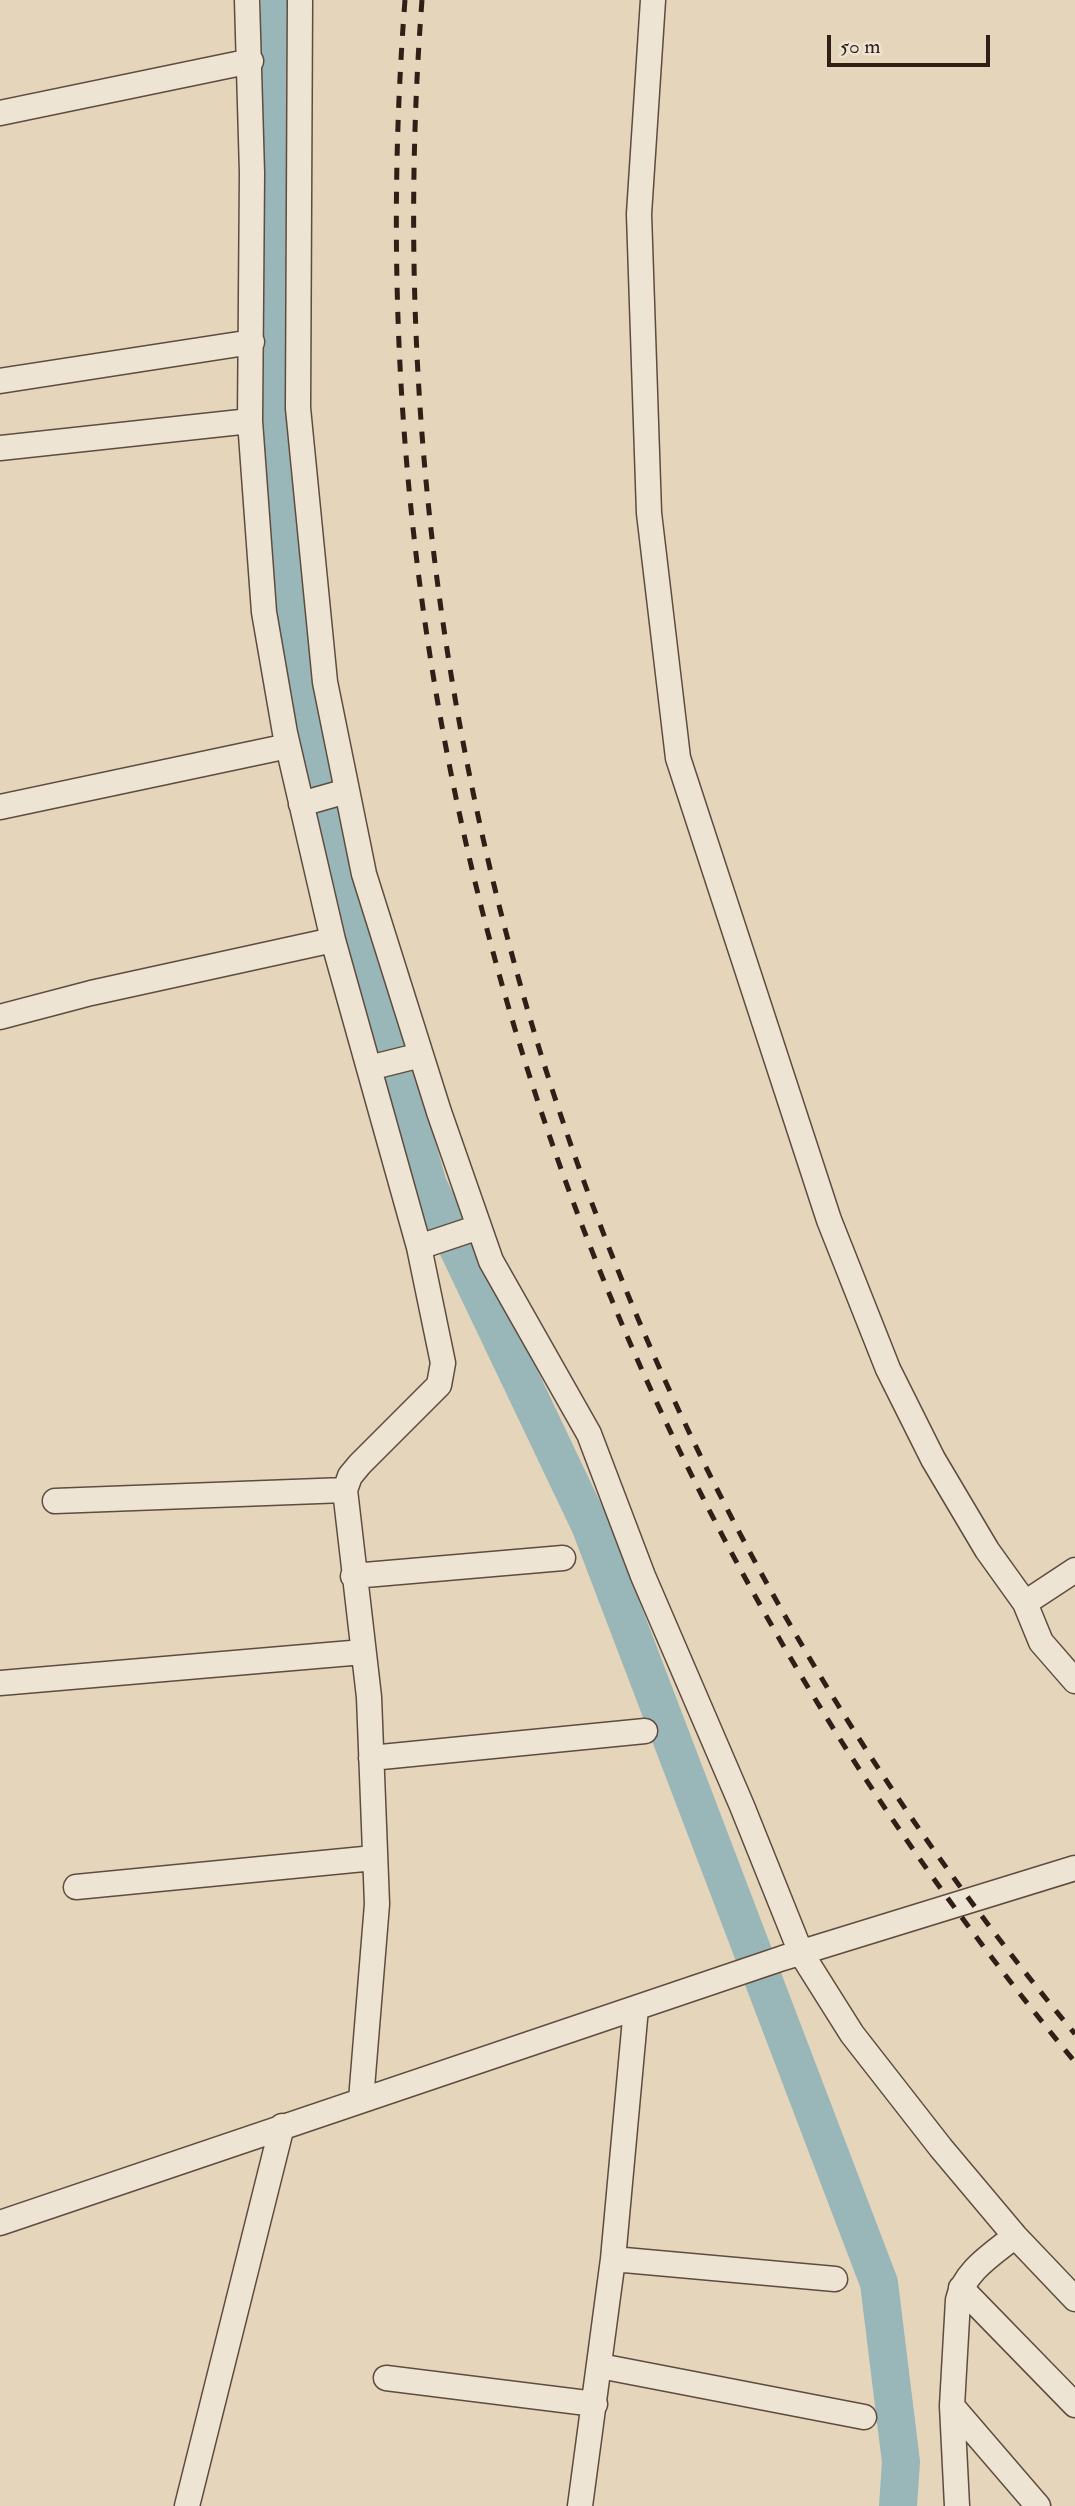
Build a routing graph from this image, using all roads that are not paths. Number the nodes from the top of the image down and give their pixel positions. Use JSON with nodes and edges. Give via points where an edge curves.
{"nodes":[{"id":1,"x":247,"y":0,"type":"edge"},
{"id":2,"x":300,"y":0,"type":"edge"},
{"id":3,"x":653,"y":0,"type":"edge"},
{"id":4,"x":251,"y":61,"type":"junction"},
{"id":5,"x":0,"y":113,"type":"edge"},
{"id":6,"x":252,"y":342,"type":"junction"},
{"id":7,"x":0,"y":381,"type":"edge"},
{"id":8,"x":250,"y":421,"type":"junction"},
{"id":9,"x":0,"y":448,"type":"edge"},
{"id":10,"x":288,"y":746,"type":"junction"},
{"id":11,"x":347,"y":791,"type":"junction"},
{"id":12,"x":301,"y":804,"type":"junction"},
{"id":13,"x":0,"y":807,"type":"edge"},
{"id":14,"x":333,"y":940,"type":"junction"},
{"id":15,"x":0,"y":1017,"type":"edge"},
{"id":16,"x":421,"y":1055,"type":"junction"},
{"id":17,"x":369,"y":1068,"type":"junction"},
{"id":18,"x":479,"y":1227,"type":"junction"},
{"id":19,"x":419,"y":1247,"type":"junction"},
{"id":20,"x":345,"y":1490,"type":"junction"},
{"id":21,"x":55,"y":1501,"type":"dead end"},
{"id":22,"x":563,"y":1558,"type":"dead end"},
{"id":23,"x":1075,"y":1570,"type":"edge"},
{"id":24,"x":353,"y":1576,"type":"junction"},
{"id":25,"x":1025,"y":1603,"type":"junction"},
{"id":26,"x":363,"y":1652,"type":"junction"},
{"id":27,"x":1075,"y":1681,"type":"edge"},
{"id":28,"x":0,"y":1683,"type":"edge"},
{"id":29,"x":645,"y":1731,"type":"dead end"},
{"id":30,"x":371,"y":1758,"type":"junction"},
{"id":31,"x":374,"y":1858,"type":"junction"},
{"id":32,"x":1075,"y":1868,"type":"edge"},
{"id":33,"x":76,"y":1887,"type":"dead end"},
{"id":34,"x":792,"y":1955,"type":"junction"},
{"id":35,"x":636,"y":2008,"type":"junction"},
{"id":36,"x":361,"y":2100,"type":"junction"},
{"id":37,"x":282,"y":2126,"type":"junction"},
{"id":38,"x":0,"y":2223,"type":"edge"},
{"id":39,"x":1015,"y":2236,"type":"junction"},
{"id":40,"x":613,"y":2259,"type":"junction"},
{"id":41,"x":835,"y":2279,"type":"dead end"},
{"id":42,"x":961,"y":2288,"type":"junction"},
{"id":43,"x":1075,"y":2300,"type":"edge"},
{"id":44,"x":600,"y":2366,"type":"junction"},
{"id":45,"x":386,"y":2378,"type":"dead end"},
{"id":46,"x":595,"y":2404,"type":"junction"},
{"id":47,"x":1075,"y":2405,"type":"edge"},
{"id":48,"x":952,"y":2406,"type":"junction"},
{"id":49,"x":864,"y":2417,"type":"dead end"},
{"id":50,"x":187,"y":2506,"type":"edge"},
{"id":51,"x":580,"y":2506,"type":"edge"},
{"id":52,"x":957,"y":2506,"type":"edge"},
{"id":53,"x":1038,"y":2506,"type":"edge"}],
"edges":[{"from":1,"to":4,"type":"street"},
{"from":2,"to":11,"type":"street","via":[[298,408],[326,682]]},
{"from":3,"to":25,"type":"street","via":[[639,214],[649,513],[678,758],[829,1220],[888,1369],[933,1459]]},
{"from":4,"to":5,"type":"street"},
{"from":4,"to":6,"type":"street"},
{"from":6,"to":7,"type":"street"},
{"from":6,"to":8,"type":"street"},
{"from":8,"to":9,"type":"street"},
{"from":8,"to":10,"type":"street","via":[[264,612]]},
{"from":10,"to":12,"type":"street"},
{"from":10,"to":13,"type":"street"},
{"from":11,"to":12,"type":"street"},
{"from":11,"to":16,"type":"street","via":[[364,874]]},
{"from":12,"to":14,"type":"street"},
{"from":14,"to":15,"type":"street"},
{"from":14,"to":17,"type":"street"},
{"from":16,"to":17,"type":"street"},
{"from":16,"to":18,"type":"street"},
{"from":17,"to":19,"type":"street"},
{"from":18,"to":19,"type":"street"},
{"from":18,"to":34,"type":"street","via":[[491,1261],[589,1434],[643,1576],[742,1806]]},
{"from":19,"to":20,"type":"street","via":[[443,1376],[428,1398],[360,1464]]},
{"from":20,"to":21,"type":"street"},
{"from":20,"to":24,"type":"street"},
{"from":22,"to":24,"type":"street"},
{"from":23,"to":25,"type":"street"},
{"from":24,"to":26,"type":"street"},
{"from":25,"to":27,"type":"street","via":[[1041,1642]]},
{"from":26,"to":28,"type":"street"},
{"from":26,"to":30,"type":"street"},
{"from":29,"to":30,"type":"street"},
{"from":30,"to":31,"type":"street"},
{"from":31,"to":33,"type":"street"},
{"from":31,"to":36,"type":"street","via":[[377,1904]]},
{"from":32,"to":34,"type":"street"},
{"from":34,"to":35,"type":"street"},
{"from":34,"to":39,"type":"street"},
{"from":35,"to":36,"type":"street"},
{"from":35,"to":40,"type":"street"},
{"from":36,"to":37,"type":"street"},
{"from":37,"to":38,"type":"street"},
{"from":37,"to":50,"type":"street"},
{"from":39,"to":42,"type":"street","via":[[972,2272]]},
{"from":39,"to":43,"type":"street"},
{"from":40,"to":41,"type":"street"},
{"from":40,"to":44,"type":"street"},
{"from":42,"to":47,"type":"street"},
{"from":42,"to":48,"type":"street"},
{"from":44,"to":46,"type":"street"},
{"from":44,"to":49,"type":"street"},
{"from":45,"to":46,"type":"street"},
{"from":46,"to":51,"type":"street"},
{"from":48,"to":52,"type":"street"},
{"from":48,"to":53,"type":"street"}]}
